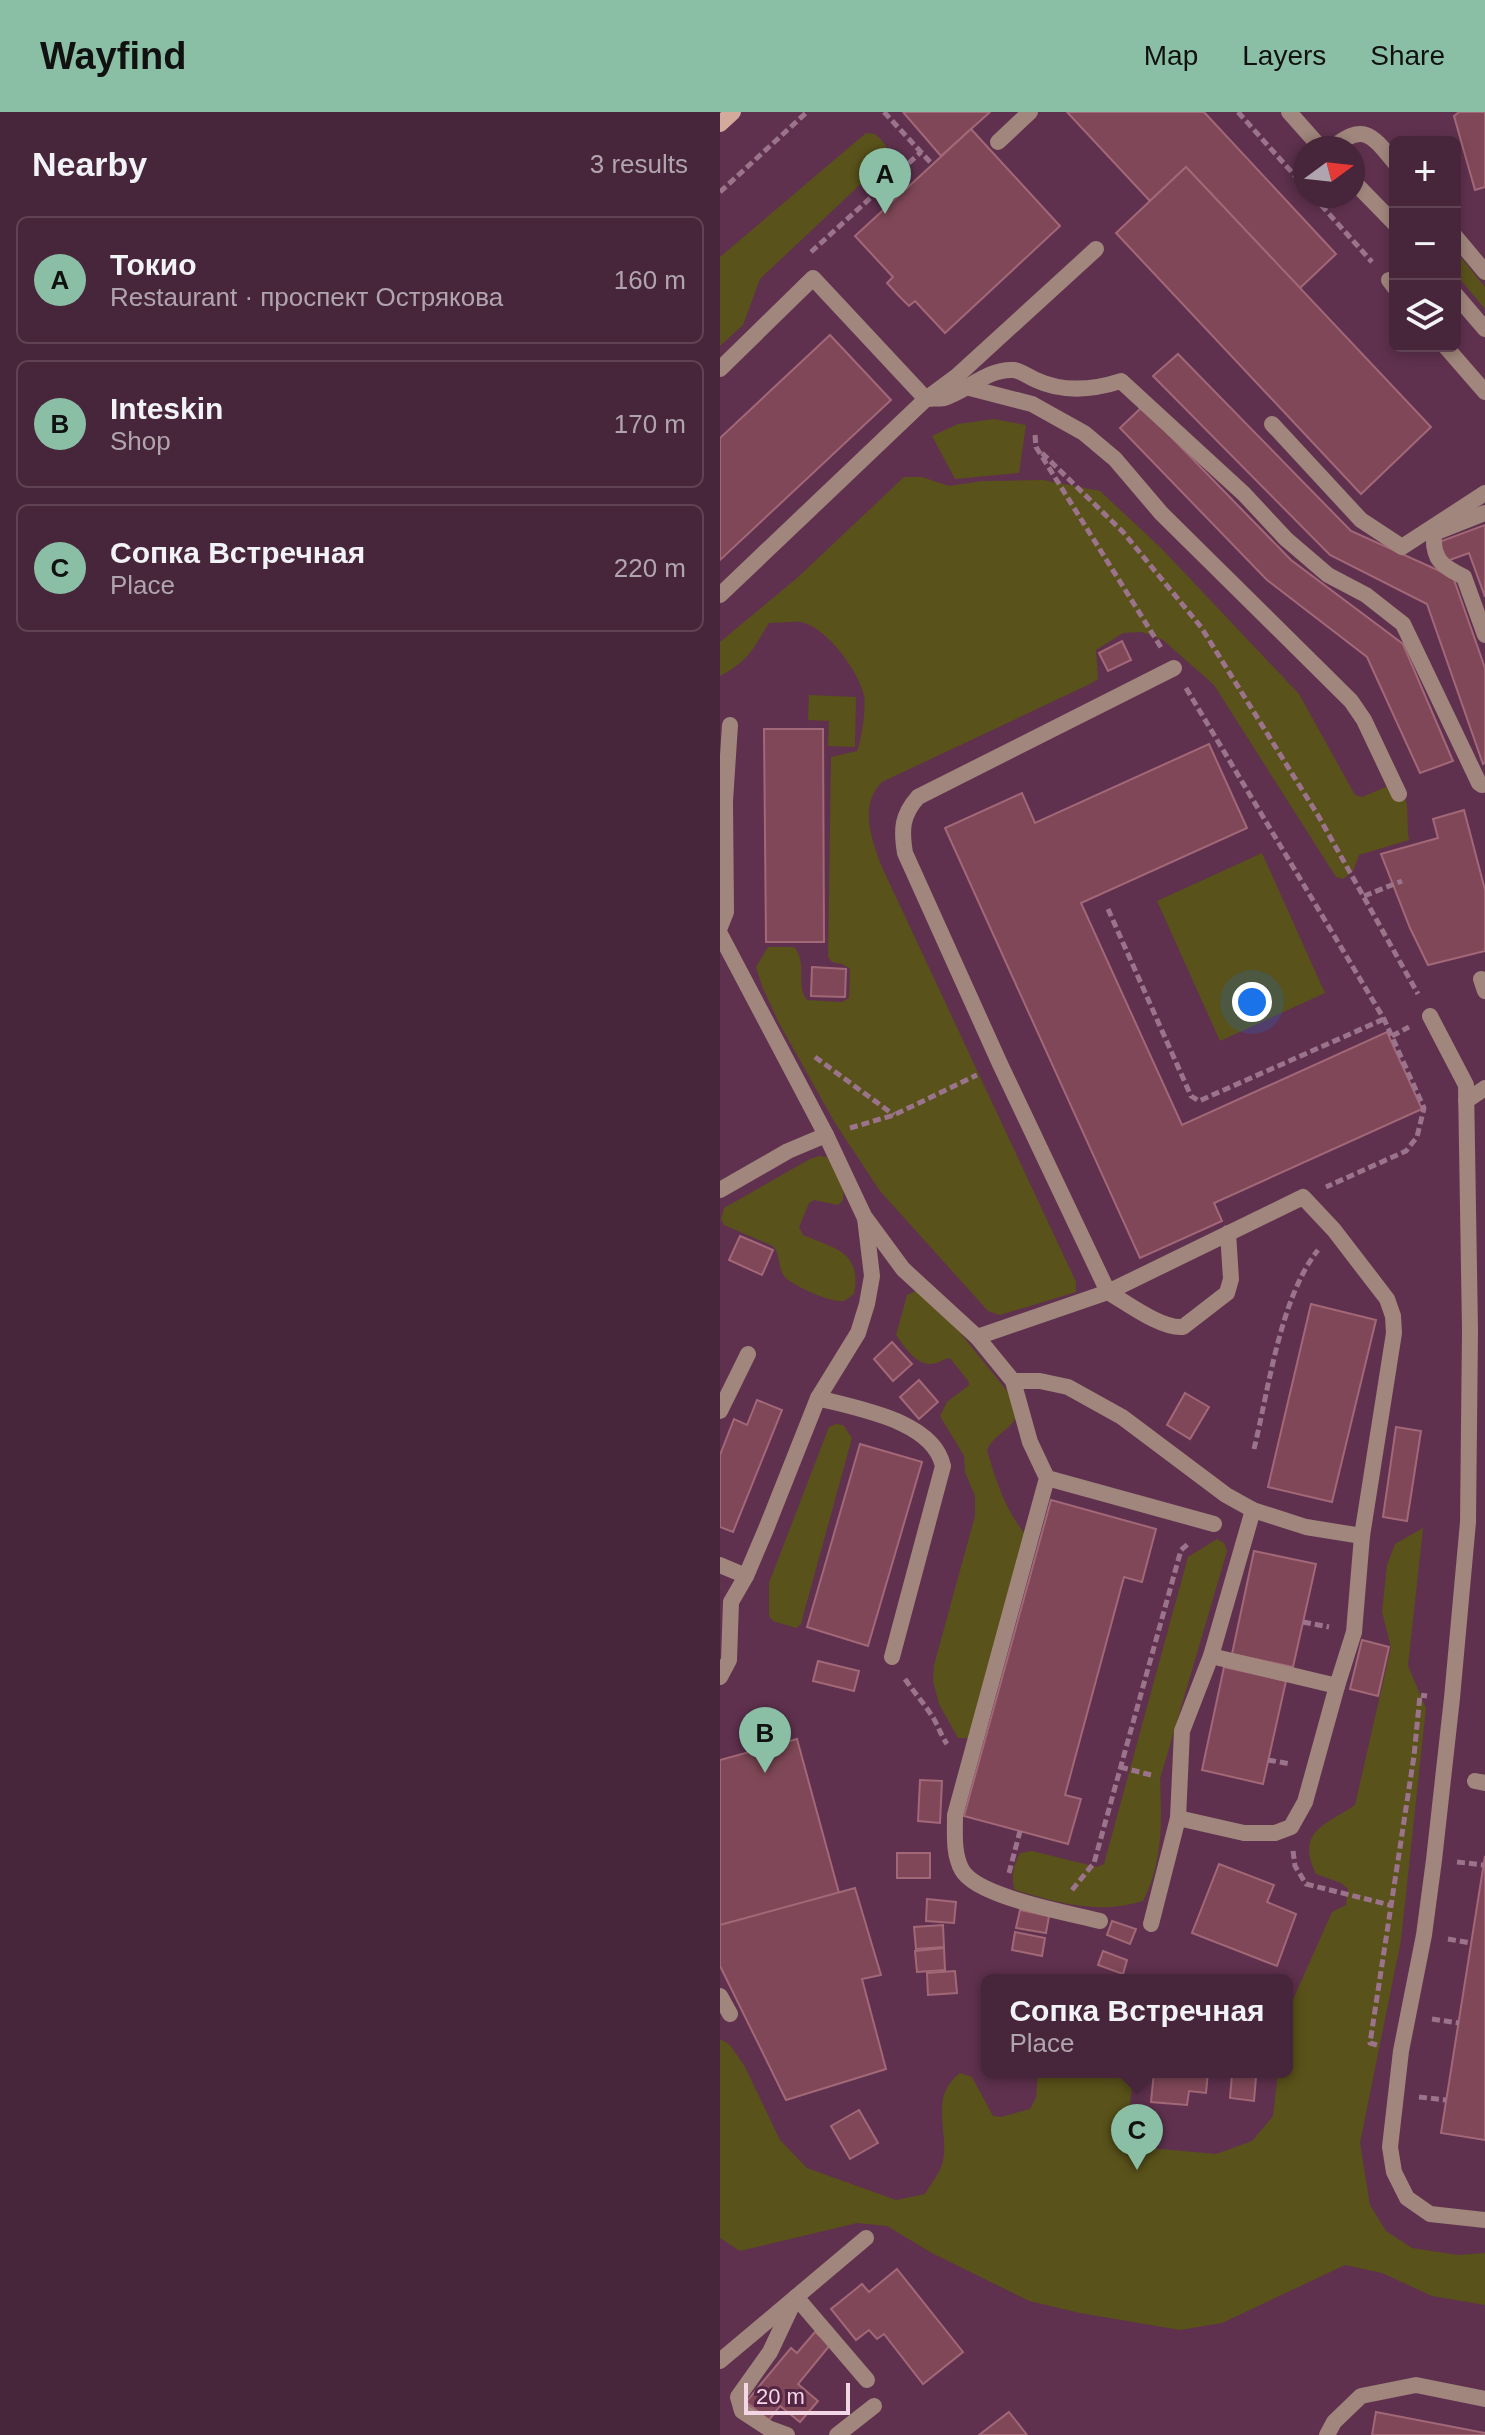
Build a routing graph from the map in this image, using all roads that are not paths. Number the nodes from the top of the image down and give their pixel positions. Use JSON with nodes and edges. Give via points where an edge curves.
{"nodes":[{"id":1,"x":733,"y":112,"type":"edge"},
{"id":2,"x":1030,"y":112,"type":"edge"},
{"id":3,"x":1289,"y":112,"type":"edge"},
{"id":4,"x":720,"y":124,"type":"edge"},
{"id":5,"x":1310,"y":136,"type":"edge"},
{"id":6,"x":1347,"y":136,"type":"edge"},
{"id":7,"x":998,"y":142,"type":"dead end"},
{"id":8,"x":1389,"y":156,"type":"edge"},
{"id":9,"x":1365,"y":193,"type":"edge"},
{"id":10,"x":1389,"y":218,"type":"edge"},
{"id":11,"x":1461,"y":243,"type":"edge"},
{"id":12,"x":1096,"y":249,"type":"dead end"},
{"id":13,"x":1485,"y":272,"type":"edge"},
{"id":14,"x":1461,"y":301,"type":"edge"},
{"id":15,"x":1485,"y":329,"type":"edge"},
{"id":16,"x":1450,"y":352,"type":"edge"},
{"id":17,"x":720,"y":369,"type":"edge"},
{"id":18,"x":966,"y":387,"type":"junction"},
{"id":19,"x":1485,"y":392,"type":"edge"},
{"id":20,"x":926,"y":399,"type":"junction"},
{"id":21,"x":1272,"y":424,"type":"dead end"},
{"id":22,"x":1485,"y":493,"type":"edge"},
{"id":23,"x":1485,"y":513,"type":"edge"},
{"id":24,"x":720,"y":595,"type":"edge"},
{"id":25,"x":1485,"y":635,"type":"edge"},
{"id":26,"x":1174,"y":668,"type":"road end"},
{"id":27,"x":730,"y":725,"type":"dead end"},
{"id":28,"x":1482,"y":785,"type":"dead end"},
{"id":29,"x":1399,"y":794,"type":"dead end"},
{"id":30,"x":720,"y":927,"type":"edge"},
{"id":31,"x":720,"y":934,"type":"edge"},
{"id":32,"x":1430,"y":1016,"type":"road end"},
{"id":33,"x":1485,"y":1088,"type":"edge"},
{"id":34,"x":1466,"y":1101,"type":"junction"},
{"id":35,"x":826,"y":1135,"type":"junction"},
{"id":36,"x":720,"y":1190,"type":"edge"},
{"id":37,"x":864,"y":1216,"type":"junction"},
{"id":38,"x":1228,"y":1233,"type":"junction"},
{"id":39,"x":1108,"y":1292,"type":"junction"},
{"id":40,"x":977,"y":1337,"type":"junction"},
{"id":41,"x":748,"y":1354,"type":"dead end"},
{"id":42,"x":1013,"y":1381,"type":"junction"},
{"id":43,"x":818,"y":1398,"type":"junction"},
{"id":44,"x":720,"y":1411,"type":"edge"},
{"id":45,"x":1047,"y":1478,"type":"junction"},
{"id":46,"x":1253,"y":1510,"type":"junction"},
{"id":47,"x":1214,"y":1524,"type":"road end"},
{"id":48,"x":1362,"y":1536,"type":"junction"},
{"id":49,"x":720,"y":1565,"type":"edge"},
{"id":50,"x":746,"y":1576,"type":"junction"},
{"id":51,"x":1211,"y":1656,"type":"junction"},
{"id":52,"x":892,"y":1657,"type":"road end"},
{"id":53,"x":720,"y":1677,"type":"edge"},
{"id":54,"x":1337,"y":1686,"type":"junction"},
{"id":55,"x":1178,"y":1818,"type":"junction"},
{"id":56,"x":1100,"y":1921,"type":"dead end"},
{"id":57,"x":1151,"y":1924,"type":"dead end"},
{"id":58,"x":720,"y":1996,"type":"edge"},
{"id":59,"x":730,"y":2014,"type":"dead end"},
{"id":60,"x":1485,"y":2220,"type":"edge"},
{"id":61,"x":866,"y":2238,"type":"dead end"},
{"id":62,"x":796,"y":2297,"type":"junction"},
{"id":63,"x":720,"y":2361,"type":"edge"},
{"id":64,"x":867,"y":2380,"type":"dead end"},
{"id":65,"x":1485,"y":2399,"type":"edge"},
{"id":66,"x":874,"y":2406,"type":"dead end"},
{"id":67,"x":787,"y":2435,"type":"edge"},
{"id":68,"x":837,"y":2435,"type":"edge"},
{"id":69,"x":1327,"y":2435,"type":"edge"}],
"edges":[{"from":1,"to":4,"type":"main road"},
{"from":2,"to":7,"type":"street"},
{"from":3,"to":5,"type":"street"},
{"from":6,"to":8,"type":"street","via":[[1360,133],[1377,141]]},
{"from":9,"to":10,"type":"street"},
{"from":11,"to":13,"type":"street"},
{"from":12,"to":20,"type":"street"},
{"from":14,"to":15,"type":"street"},
{"from":16,"to":19,"type":"street"},
{"from":17,"to":20,"type":"street","via":[[813,278]]},
{"from":18,"to":20,"type":"street"},
{"from":18,"to":28,"type":"street","via":[[1016,370],[1057,387],[1086,389],[1121,381],[1286,539],[1328,575],[1366,595],[1403,624]]},
{"from":18,"to":29,"type":"street","via":[[1032,404],[1084,433],[1115,459],[1161,513],[1351,701]]},
{"from":20,"to":24,"type":"street"},
{"from":21,"to":22,"type":"street","via":[[1361,520],[1402,547]]},
{"from":23,"to":25,"type":"street","via":[[1434,533],[1433,548],[1443,566],[1464,577]]},
{"from":26,"to":39,"type":"street","via":[[918,797],[903,819],[905,853]]},
{"from":27,"to":30,"type":"street","via":[[726,912]]},
{"from":31,"to":35,"type":"street"},
{"from":32,"to":34,"type":"street","via":[[1466,1085]]},
{"from":33,"to":34,"type":"street"},
{"from":34,"to":60,"type":"street","via":[[1468,1522],[1434,1860],[1390,2147],[1394,2172],[1407,2198],[1430,2214]]},
{"from":35,"to":36,"type":"street"},
{"from":35,"to":37,"type":"street"},
{"from":37,"to":40,"type":"street","via":[[903,1269]]},
{"from":37,"to":43,"type":"street","via":[[872,1276],[867,1304],[858,1333]]},
{"from":38,"to":39,"type":"street"},
{"from":38,"to":39,"type":"street","via":[[1227,1293],[1183,1327],[1163,1323]]},
{"from":38,"to":48,"type":"street","via":[[1303,1197],[1387,1299],[1394,1324]]},
{"from":39,"to":40,"type":"street"},
{"from":40,"to":42,"type":"street"},
{"from":41,"to":44,"type":"street"},
{"from":42,"to":45,"type":"street","via":[[1030,1442]]},
{"from":42,"to":46,"type":"street","via":[[1068,1387],[1122,1417]]},
{"from":43,"to":50,"type":"street"},
{"from":43,"to":52,"type":"street","via":[[910,1426],[940,1454],[943,1466]]},
{"from":45,"to":47,"type":"street"},
{"from":45,"to":56,"type":"street","via":[[955,1815],[958,1862],[974,1883],[1003,1896]]},
{"from":46,"to":48,"type":"street","via":[[1306,1527]]},
{"from":46,"to":51,"type":"street"},
{"from":48,"to":54,"type":"street","via":[[1354,1632]]},
{"from":49,"to":50,"type":"street"},
{"from":50,"to":53,"type":"street","via":[[731,1602],[729,1660]]},
{"from":51,"to":54,"type":"street"},
{"from":51,"to":55,"type":"street","via":[[1182,1731]]},
{"from":54,"to":55,"type":"street","via":[[1305,1802],[1291,1827],[1244,1833]]},
{"from":55,"to":57,"type":"street"},
{"from":58,"to":59,"type":"street"},
{"from":61,"to":62,"type":"street"},
{"from":62,"to":63,"type":"street"},
{"from":62,"to":64,"type":"street"},
{"from":62,"to":67,"type":"street","via":[[770,2352],[738,2397],[742,2411]]},
{"from":65,"to":69,"type":"street","via":[[1416,2385],[1361,2396]]},
{"from":66,"to":68,"type":"street"}]}
